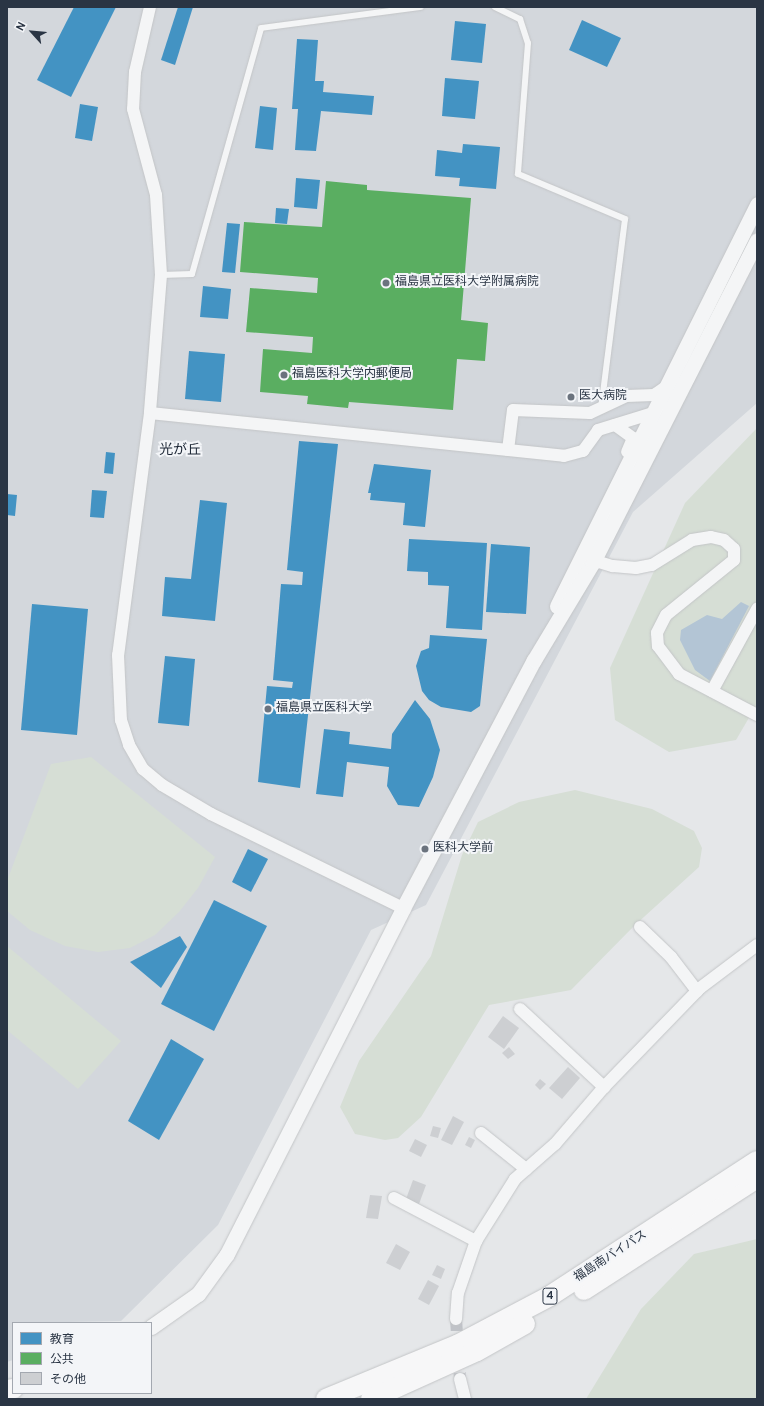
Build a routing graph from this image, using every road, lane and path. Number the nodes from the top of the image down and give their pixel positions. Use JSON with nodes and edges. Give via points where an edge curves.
{"nodes":[{"id":1,"x":150,"y":7,"type":"edge"},
{"id":2,"x":421,"y":7,"type":"edge"},
{"id":3,"x":495,"y":7,"type":"edge"},
{"id":4,"x":757,"y":204,"type":"edge"},
{"id":5,"x":757,"y":240,"type":"edge"},
{"id":6,"x":160,"y":275,"type":"junction"},
{"id":7,"x":701,"y":350,"type":"junction"},
{"id":8,"x":663,"y":389,"type":"junction"},
{"id":9,"x":625,"y":398,"type":"junction"},
{"id":10,"x":601,"y":409,"type":"junction"},
{"id":11,"x":654,"y":412,"type":"junction"},
{"id":12,"x":150,"y":413,"type":"junction"},
{"id":13,"x":614,"y":425,"type":"junction"},
{"id":14,"x":659,"y":434,"type":"junction"},
{"id":15,"x":508,"y":450,"type":"junction"},
{"id":16,"x":614,"y":490,"type":"junction"},
{"id":17,"x":587,"y":559,"type":"junction"},
{"id":18,"x":757,"y":609,"type":"edge"},
{"id":19,"x":712,"y":691,"type":"junction"},
{"id":20,"x":757,"y":715,"type":"edge"},
{"id":21,"x":403,"y":908,"type":"junction"},
{"id":22,"x":640,"y":927,"type":"dead end"},
{"id":23,"x":757,"y":945,"type":"edge"},
{"id":24,"x":697,"y":991,"type":"junction"},
{"id":25,"x":520,"y":1009,"type":"dead end"},
{"id":26,"x":604,"y":1087,"type":"junction"},
{"id":27,"x":481,"y":1133,"type":"dead end"},
{"id":28,"x":757,"y":1161,"type":"edge"},
{"id":29,"x":526,"y":1169,"type":"junction"},
{"id":30,"x":757,"y":1178,"type":"edge"},
{"id":31,"x":394,"y":1198,"type":"dead end"},
{"id":32,"x":476,"y":1241,"type":"junction"},
{"id":33,"x":456,"y":1319,"type":"tunnel mouth"},
{"id":34,"x":152,"y":1326,"type":"edge"},
{"id":35,"x":460,"y":1379,"type":"tunnel mouth"},
{"id":36,"x":326,"y":1399,"type":"edge"},
{"id":37,"x":371,"y":1399,"type":"edge"},
{"id":38,"x":465,"y":1399,"type":"edge"}],
"edges":[{"from":1,"to":6,"type":"street","via":[[135,72],[133,108],[156,195]]},
{"from":2,"to":6,"type":"lane","via":[[261,28],[192,274]]},
{"from":3,"to":10,"type":"lane","via":[[520,19],[528,43],[518,174],[625,219]]},
{"from":4,"to":8,"type":"street"},
{"from":5,"to":7,"type":"street"},
{"from":6,"to":12,"type":"street"},
{"from":7,"to":11,"type":"street","via":[[696,353],[669,402]]},
{"from":7,"to":14,"type":"street"},
{"from":8,"to":9,"type":"street","via":[[654,395]]},
{"from":8,"to":11,"type":"street"},
{"from":9,"to":10,"type":"street"},
{"from":9,"to":11,"type":"street","via":[[648,403]]},
{"from":10,"to":15,"type":"street","via":[[590,413],[513,410]]},
{"from":11,"to":13,"type":"street"},
{"from":11,"to":14,"type":"street"},
{"from":11,"to":16,"type":"street"},
{"from":12,"to":15,"type":"street"},
{"from":12,"to":21,"type":"street","via":[[118,655],[121,720],[142,769],[162,785],[211,814]]},
{"from":13,"to":15,"type":"street","via":[[598,430],[584,451],[564,456]]},
{"from":13,"to":16,"type":"street","via":[[633,438],[614,481]]},
{"from":14,"to":17,"type":"street"},
{"from":16,"to":17,"type":"street"},
{"from":17,"to":19,"type":"street","via":[[636,568],[652,565],[692,540],[711,537],[724,540],[734,549],[734,560],[666,615],[657,633],[658,646],[679,674]]},
{"from":17,"to":21,"type":"street"},
{"from":18,"to":19,"type":"street"},
{"from":19,"to":20,"type":"street"},
{"from":21,"to":34,"type":"street","via":[[227,1254],[198,1294]]},
{"from":22,"to":24,"type":"street","via":[[671,957]]},
{"from":23,"to":24,"type":"street"},
{"from":24,"to":26,"type":"street"},
{"from":25,"to":26,"type":"street"},
{"from":26,"to":29,"type":"street","via":[[554,1144]]},
{"from":27,"to":29,"type":"street"},
{"from":28,"to":36,"type":"highway","name":"福島南バイパス","number":"4","via":[[550,1296],[457,1345]]},
{"from":29,"to":32,"type":"street","via":[[515,1179],[500,1200]]},
{"from":30,"to":37,"type":"highway","name":"福島南バイパス","number":"4","via":[[618,1270],[477,1351]]},
{"from":31,"to":32,"type":"street"},
{"from":32,"to":33,"type":"street","via":[[458,1293]]},
{"from":35,"to":38,"type":"street"}]}
